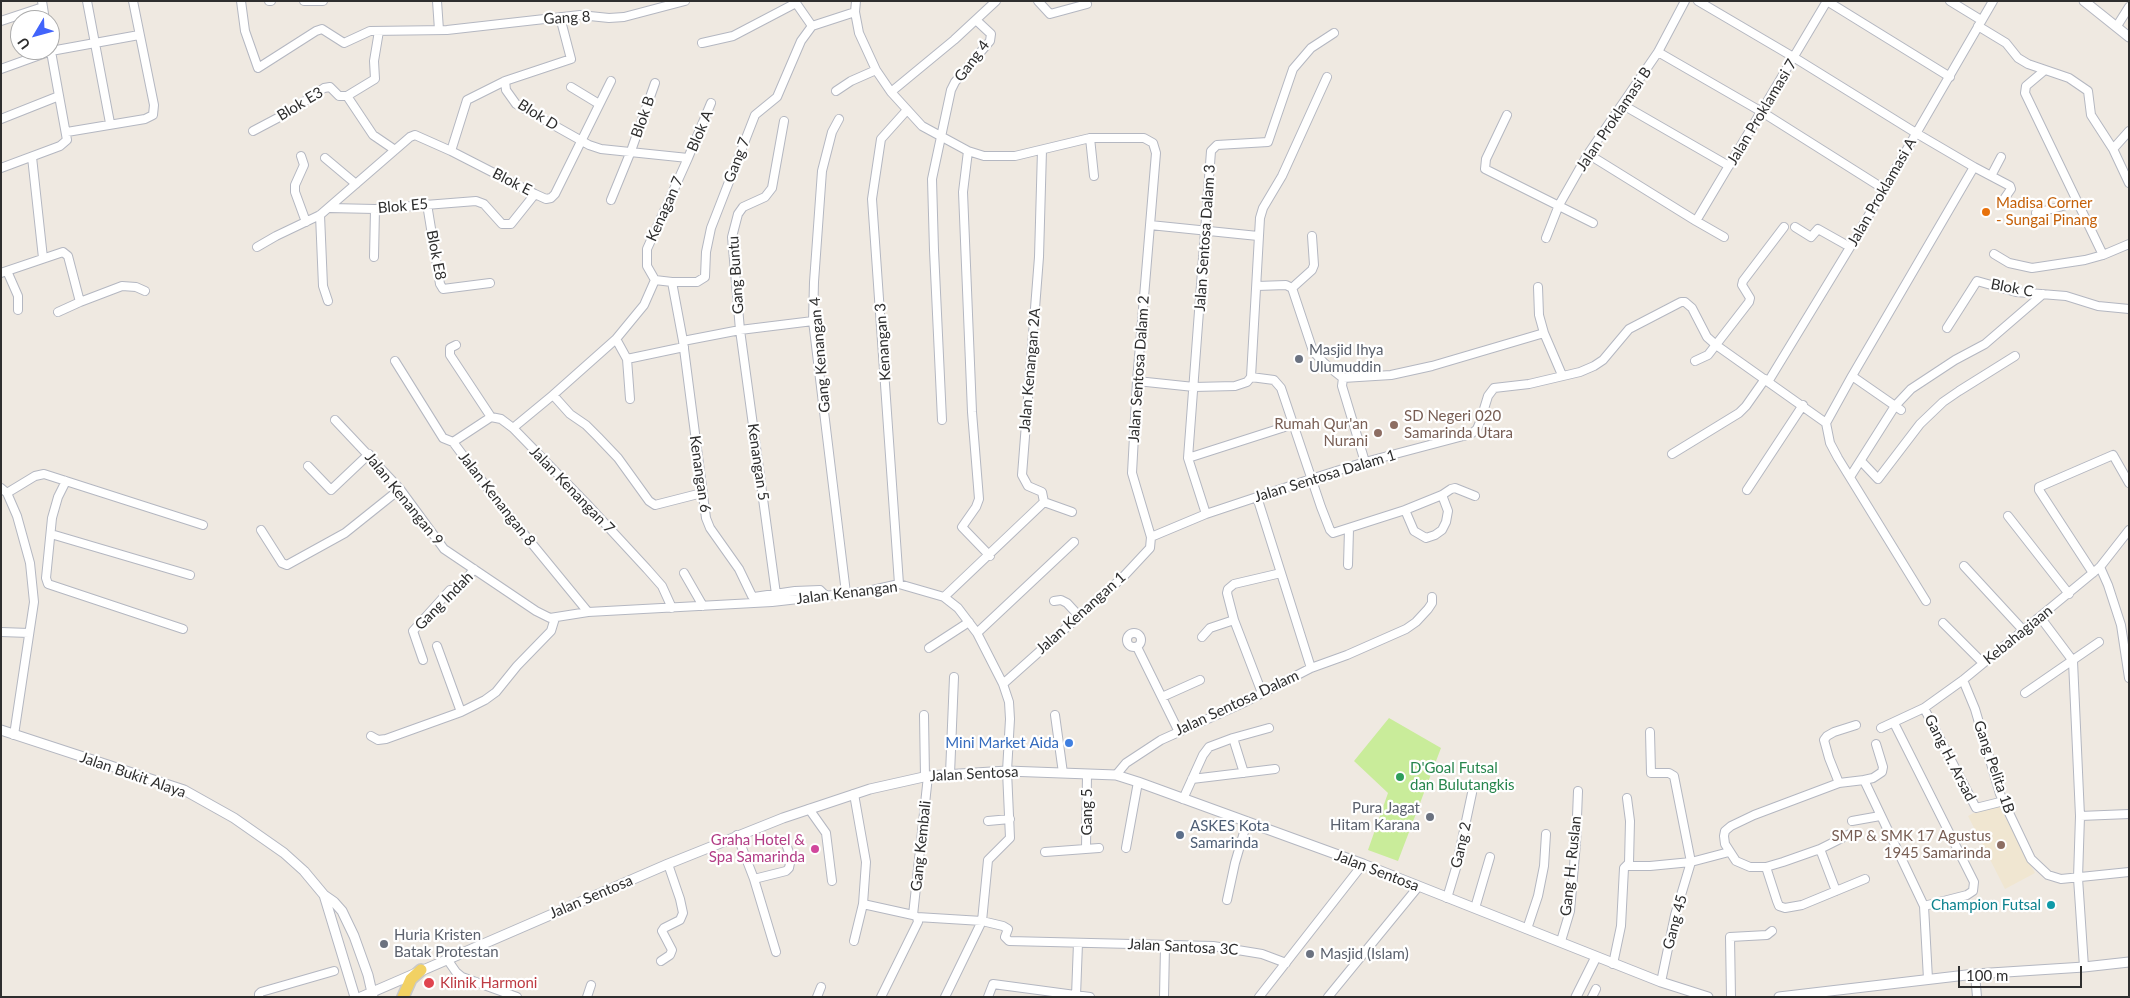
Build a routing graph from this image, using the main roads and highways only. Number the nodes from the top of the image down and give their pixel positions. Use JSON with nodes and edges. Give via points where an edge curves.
{"nodes":[{"id":1,"x":421,"y":970,"type":"road end"},
{"id":2,"x":404,"y":997,"type":"edge"}],
"edges":[{"from":1,"to":2,"type":"main road","via":[[412,978]]}]}
